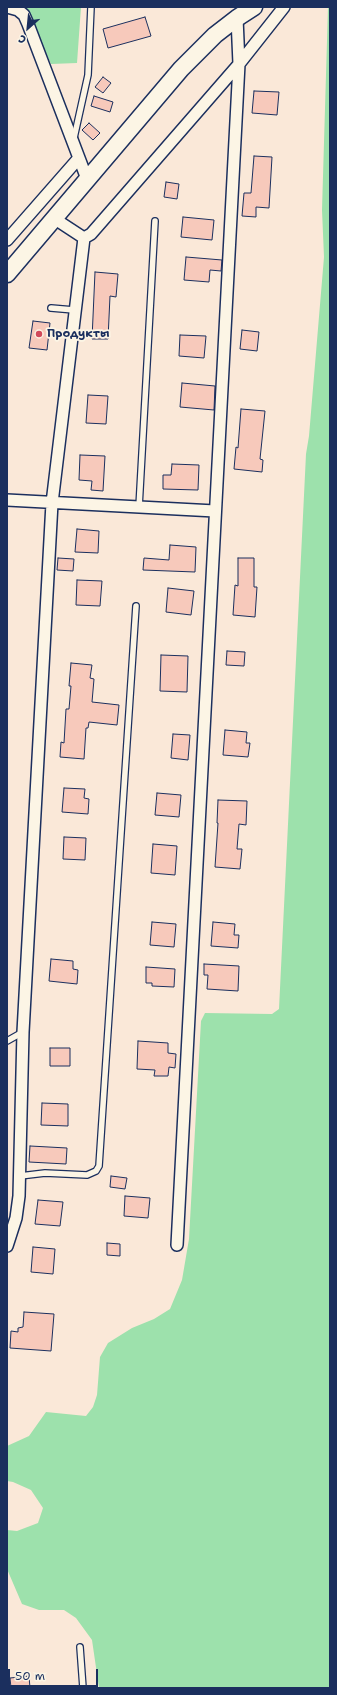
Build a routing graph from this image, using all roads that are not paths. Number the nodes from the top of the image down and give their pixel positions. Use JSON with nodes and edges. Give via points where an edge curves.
{"nodes":[{"id":1,"x":7,"y":7,"type":"edge"},
{"id":2,"x":91,"y":7,"type":"edge"},
{"id":3,"x":254,"y":7,"type":"edge"},
{"id":4,"x":284,"y":7,"type":"edge"},
{"id":5,"x":237,"y":18,"type":"junction"},
{"id":6,"x":239,"y":64,"type":"junction"},
{"id":7,"x":73,"y":140,"type":"junction"},
{"id":8,"x":78,"y":159,"type":"junction"},
{"id":9,"x":87,"y":179,"type":"junction"},
{"id":10,"x":55,"y":219,"type":"junction"},
{"id":11,"x":155,"y":221,"type":"dead end"},
{"id":12,"x":84,"y":238,"type":"junction"},
{"id":13,"x":7,"y":240,"type":"edge"},
{"id":14,"x":7,"y":274,"type":"edge"},
{"id":15,"x":51,"y":308,"type":"dead end"},
{"id":16,"x":74,"y":310,"type":"junction"},
{"id":17,"x":7,"y":500,"type":"edge"},
{"id":18,"x":52,"y":503,"type":"junction"},
{"id":19,"x":139,"y":507,"type":"junction"},
{"id":20,"x":215,"y":511,"type":"junction"},
{"id":21,"x":136,"y":606,"type":"dead end"},
{"id":22,"x":23,"y":1032,"type":"junction"},
{"id":23,"x":7,"y":1042,"type":"edge"},
{"id":24,"x":20,"y":1176,"type":"junction"},
{"id":25,"x":177,"y":1245,"type":"dead end"},
{"id":26,"x":7,"y":1246,"type":"edge"},
{"id":27,"x":80,"y":1647,"type":"dead end"},
{"id":28,"x":83,"y":1688,"type":"edge"}],
"edges":[{"from":1,"to":7,"type":"street","via":[[18,10],[28,24]]},
{"from":2,"to":7,"type":"lane","via":[[88,75]]},
{"from":3,"to":5,"type":"main road"},
{"from":4,"to":6,"type":"street"},
{"from":5,"to":6,"type":"street"},
{"from":5,"to":9,"type":"main road","via":[[215,35],[181,69]]},
{"from":6,"to":12,"type":"street"},
{"from":6,"to":20,"type":"street"},
{"from":7,"to":8,"type":"street"},
{"from":8,"to":9,"type":"street"},
{"from":8,"to":13,"type":"street"},
{"from":9,"to":10,"type":"main road"},
{"from":10,"to":12,"type":"street"},
{"from":10,"to":14,"type":"main road"},
{"from":11,"to":19,"type":"lane"},
{"from":12,"to":16,"type":"street"},
{"from":15,"to":16,"type":"lane"},
{"from":16,"to":18,"type":"street"},
{"from":17,"to":18,"type":"street"},
{"from":18,"to":19,"type":"street"},
{"from":18,"to":22,"type":"street"},
{"from":19,"to":20,"type":"street"},
{"from":20,"to":25,"type":"street"},
{"from":21,"to":24,"type":"lane","via":[[98,1166],[87,1175],[46,1173]]},
{"from":22,"to":23,"type":"lane"},
{"from":22,"to":24,"type":"street"},
{"from":24,"to":26,"type":"street","via":[[16,1218]]},
{"from":27,"to":28,"type":"lane"}]}
